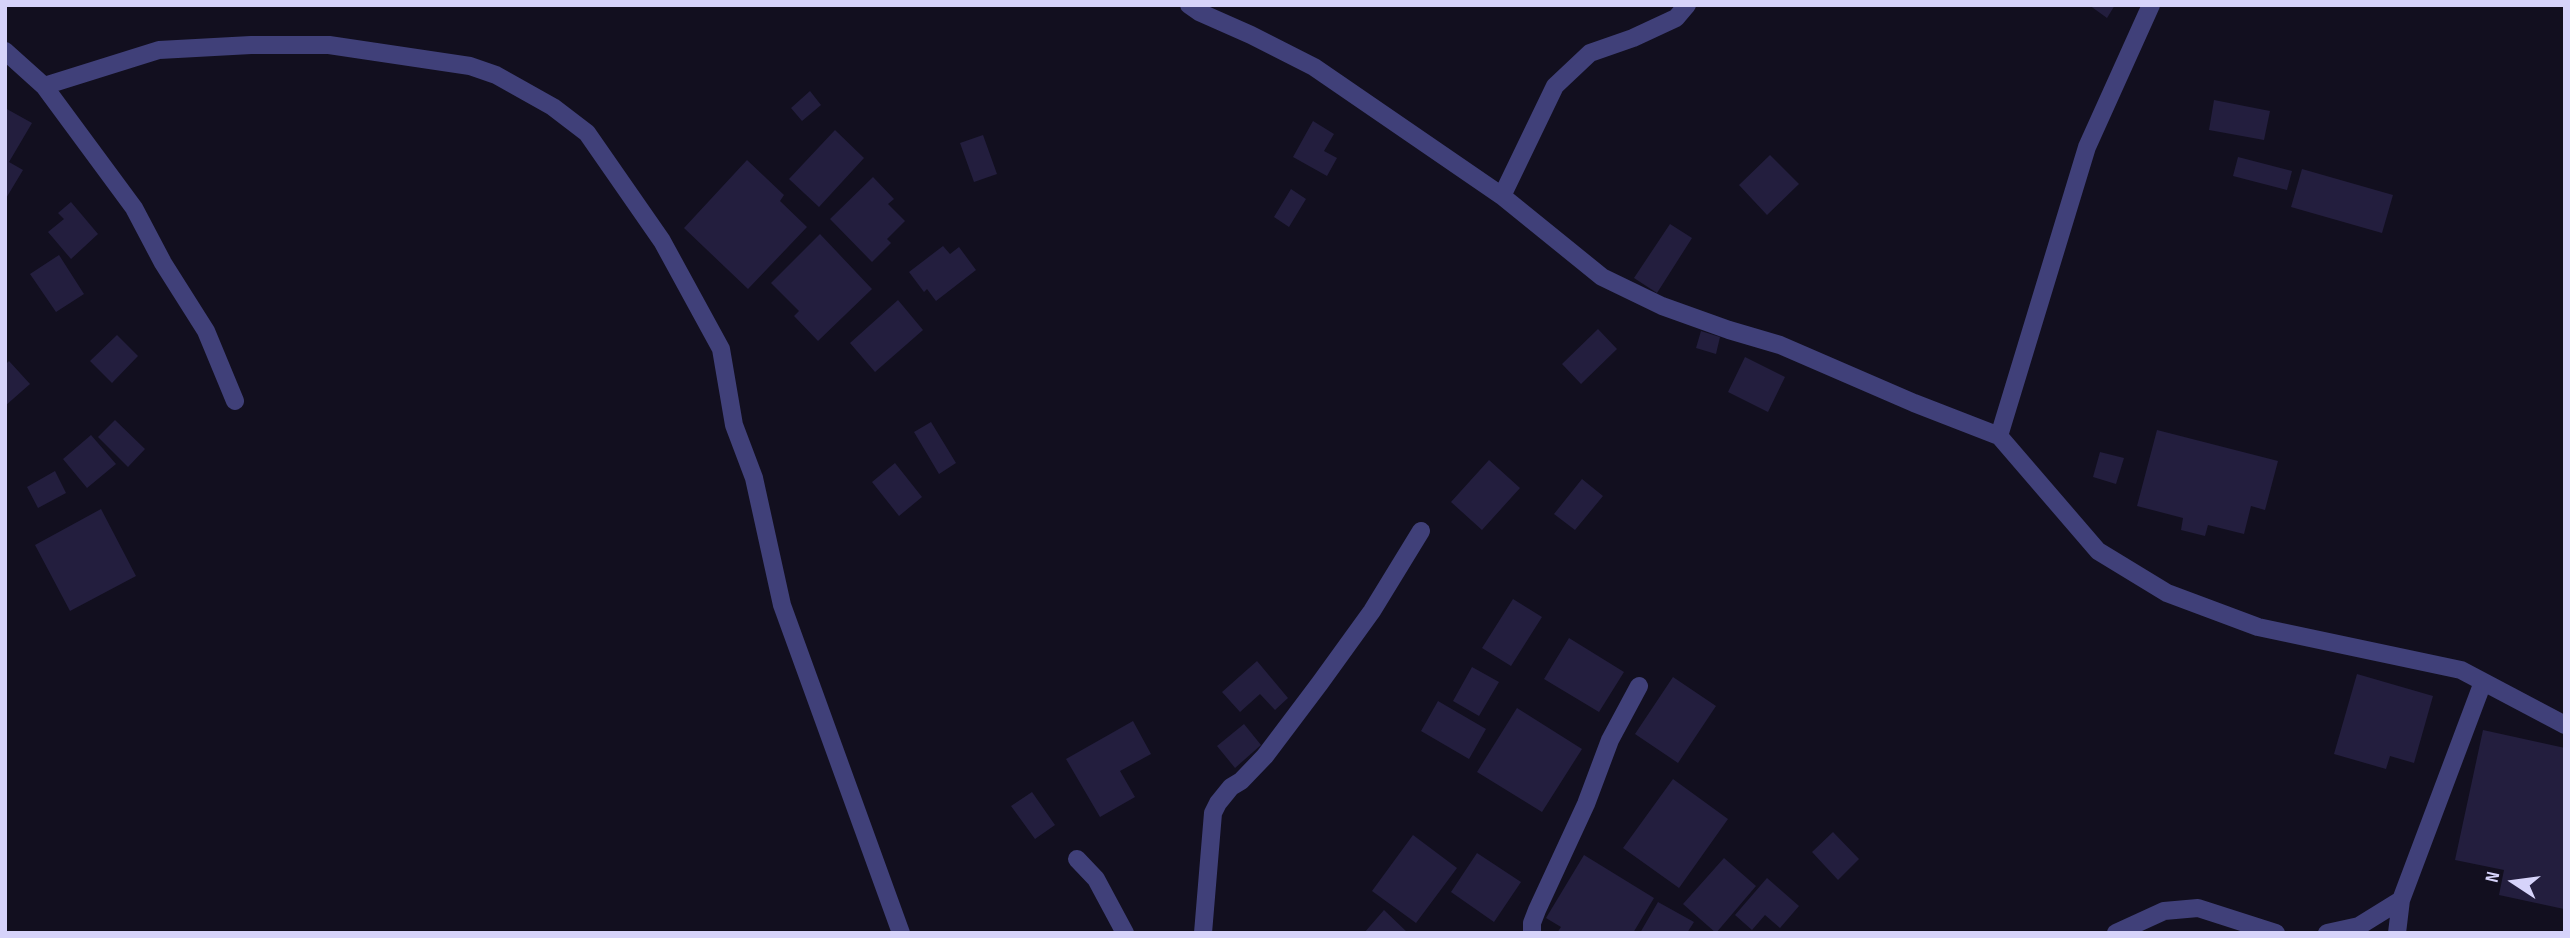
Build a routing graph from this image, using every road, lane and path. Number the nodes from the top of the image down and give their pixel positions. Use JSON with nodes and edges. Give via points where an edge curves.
{"nodes":[{"id":1,"x":1189,"y":5,"type":"edge"},
{"id":2,"x":1687,"y":5,"type":"edge"},
{"id":3,"x":2151,"y":5,"type":"edge"},
{"id":4,"x":5,"y":51,"type":"edge"},
{"id":5,"x":44,"y":86,"type":"junction"},
{"id":6,"x":1502,"y":196,"type":"junction"},
{"id":7,"x":234,"y":401,"type":"dead end"},
{"id":8,"x":1999,"y":436,"type":"junction"},
{"id":9,"x":1421,"y":531,"type":"dead end"},
{"id":10,"x":2483,"y":682,"type":"junction"},
{"id":11,"x":1639,"y":686,"type":"dead end"},
{"id":12,"x":2565,"y":725,"type":"edge"},
{"id":13,"x":1077,"y":859,"type":"dead end"},
{"id":14,"x":2402,"y":900,"type":"junction"},
{"id":15,"x":901,"y":933,"type":"edge"},
{"id":16,"x":1125,"y":933,"type":"edge"},
{"id":17,"x":1203,"y":933,"type":"edge"},
{"id":18,"x":1532,"y":933,"type":"edge"},
{"id":19,"x":2116,"y":933,"type":"edge"},
{"id":20,"x":2276,"y":933,"type":"edge"},
{"id":21,"x":2327,"y":933,"type":"edge"},
{"id":22,"x":2398,"y":933,"type":"edge"}],
"edges":[{"from":1,"to":6,"type":"street","via":[[1314,67]]},
{"from":2,"to":6,"type":"street","via":[[1676,18],[1590,53],[1555,86]]},
{"from":3,"to":8,"type":"street","via":[[2087,147]]},
{"from":4,"to":5,"type":"street"},
{"from":5,"to":7,"type":"street","via":[[135,208],[206,331]]},
{"from":5,"to":15,"type":"street","via":[[159,50],[329,45],[470,66],[553,107],[587,133],[662,241],[721,349],[734,425],[754,478],[782,605]]},
{"from":6,"to":8,"type":"street","via":[[1602,277],[1662,306],[1780,345]]},
{"from":8,"to":10,"type":"street","via":[[2098,551],[2167,593],[2258,627],[2461,670]]},
{"from":9,"to":17,"type":"street","via":[[1373,611],[1320,683],[1265,756],[1218,803],[1213,813]]},
{"from":10,"to":12,"type":"street"},
{"from":10,"to":14,"type":"street"},
{"from":11,"to":18,"type":"street","via":[[1610,740],[1586,804],[1536,910]]},
{"from":13,"to":16,"type":"street","via":[[1096,879]]},
{"from":14,"to":21,"type":"street","via":[[2359,926]]},
{"from":14,"to":22,"type":"street"},
{"from":19,"to":20,"type":"street","via":[[2164,911],[2198,908]]}]}
